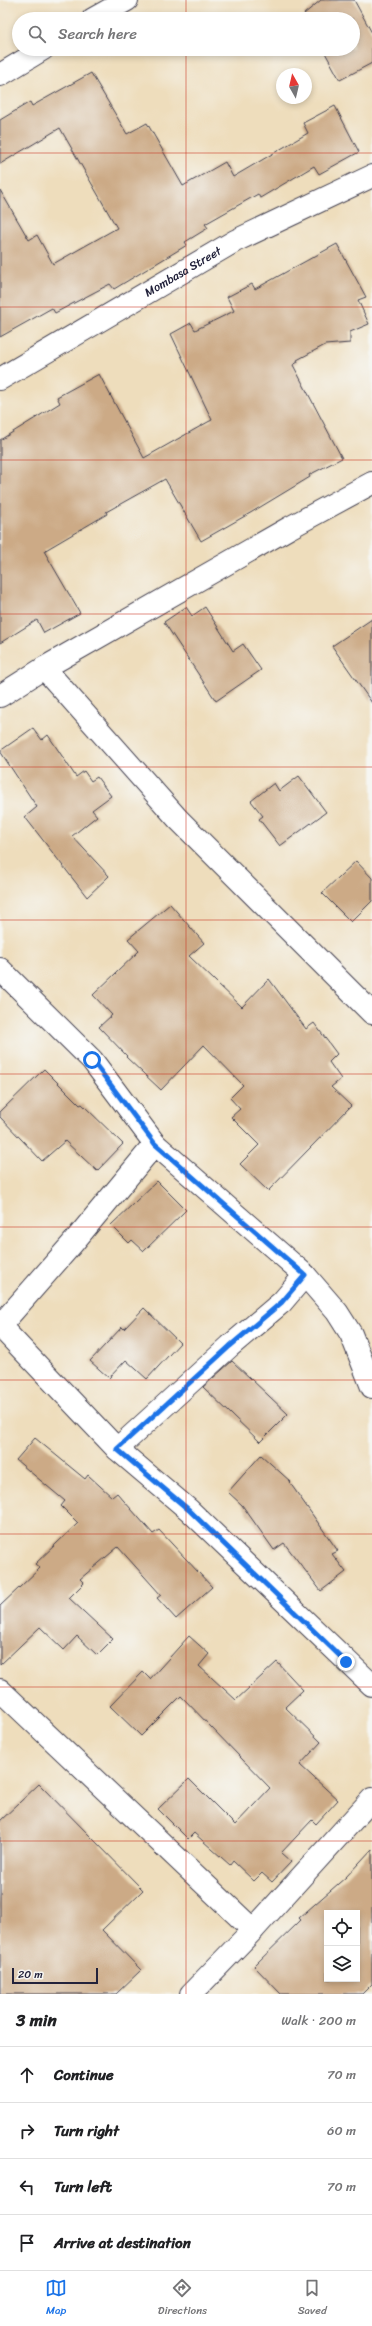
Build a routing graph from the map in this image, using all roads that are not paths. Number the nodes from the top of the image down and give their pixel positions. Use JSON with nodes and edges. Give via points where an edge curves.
{"nodes":[{"id":1,"x":127,"y":0,"type":"edge"},
{"id":2,"x":106,"y":12,"type":"edge"},
{"id":3,"x":31,"y":56,"type":"edge"},
{"id":4,"x":0,"y":75,"type":"edge"},
{"id":5,"x":372,"y":176,"type":"edge"},
{"id":6,"x":0,"y":380,"type":"edge"},
{"id":7,"x":372,"y":483,"type":"edge"},
{"id":8,"x":44,"y":668,"type":"junction"},
{"id":9,"x":0,"y":696,"type":"edge"},
{"id":10,"x":0,"y":969,"type":"edge"},
{"id":11,"x":372,"y":1013,"type":"edge"},
{"id":12,"x":155,"y":1144,"type":"junction"},
{"id":13,"x":305,"y":1275,"type":"junction"},
{"id":14,"x":0,"y":1326,"type":"edge"},
{"id":15,"x":372,"y":1386,"type":"edge"},
{"id":16,"x":117,"y":1449,"type":"junction"},
{"id":17,"x":372,"y":1685,"type":"edge"},
{"id":18,"x":0,"y":1690,"type":"edge"},
{"id":19,"x":372,"y":1798,"type":"edge"},
{"id":20,"x":253,"y":1930,"type":"junction"},
{"id":21,"x":191,"y":1994,"type":"edge"}],
"edges":[{"from":1,"to":2,"type":"street"},
{"from":3,"to":4,"type":"street"},
{"from":5,"to":6,"type":"street","name":"Mombasa Street","via":[[235,241]]},
{"from":7,"to":8,"type":"street"},
{"from":8,"to":9,"type":"street"},
{"from":8,"to":11,"type":"street","via":[[178,819]]},
{"from":10,"to":12,"type":"street","via":[[92,1060]]},
{"from":12,"to":13,"type":"street"},
{"from":12,"to":14,"type":"street"},
{"from":13,"to":15,"type":"street","via":[[337,1312],[351,1334]]},
{"from":13,"to":16,"type":"street","via":[[282,1302]]},
{"from":14,"to":16,"type":"street"},
{"from":16,"to":17,"type":"street","via":[[189,1510]]},
{"from":18,"to":20,"type":"street"},
{"from":19,"to":20,"type":"street"},
{"from":20,"to":21,"type":"street"}]}
